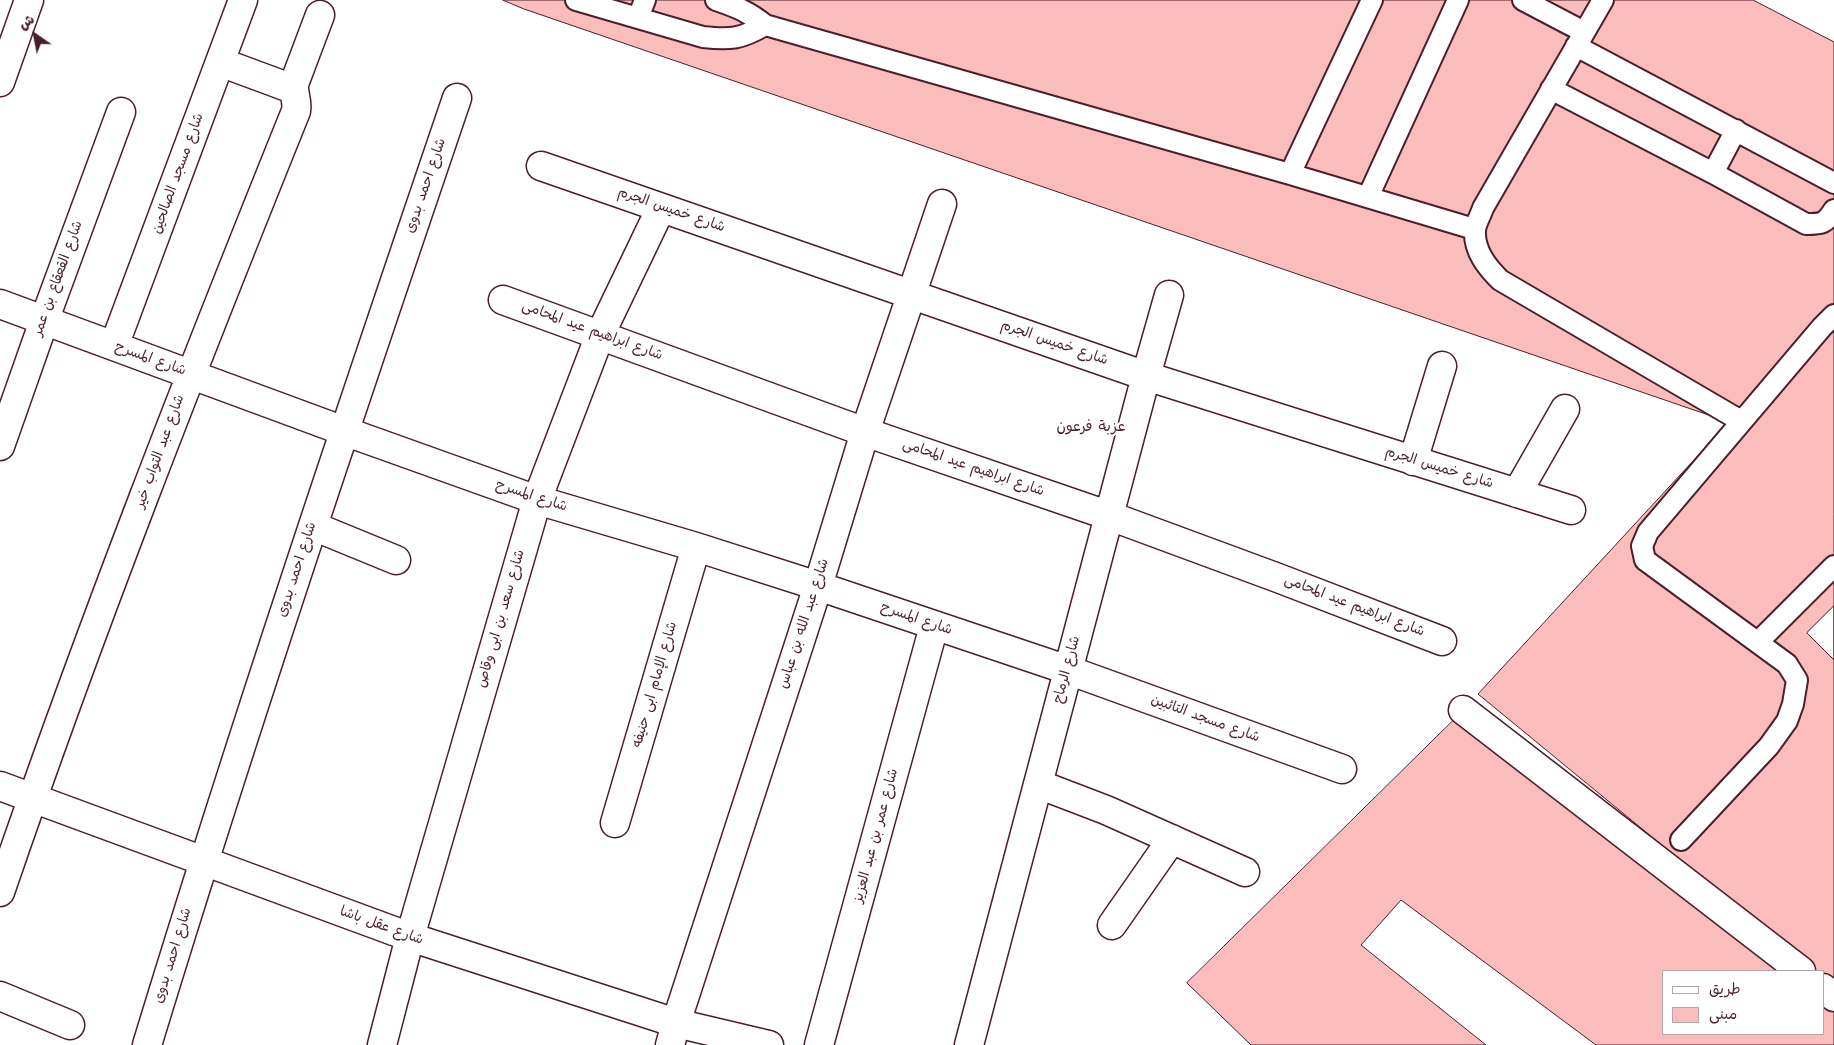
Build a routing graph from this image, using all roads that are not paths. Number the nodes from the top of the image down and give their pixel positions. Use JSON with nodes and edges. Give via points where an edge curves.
{"nodes":[{"id":1,"x":29,"y":0,"type":"edge"},
{"id":2,"x":242,"y":0,"type":"edge"},
{"id":3,"x":576,"y":0,"type":"edge"},
{"id":4,"x":716,"y":0,"type":"edge"},
{"id":5,"x":1372,"y":0,"type":"edge"},
{"id":6,"x":1458,"y":0,"type":"edge"},
{"id":7,"x":1523,"y":0,"type":"edge"},
{"id":8,"x":1603,"y":0,"type":"edge"},
{"id":9,"x":737,"y":3,"type":"edge"},
{"id":10,"x":612,"y":5,"type":"edge"},
{"id":11,"x":641,"y":9,"type":"edge"},
{"id":12,"x":320,"y":16,"type":"dead end"},
{"id":13,"x":765,"y":25,"type":"junction"},
{"id":14,"x":1580,"y":39,"type":"junction"},
{"id":15,"x":725,"y":40,"type":"junction"},
{"id":16,"x":220,"y":62,"type":"junction"},
{"id":17,"x":0,"y":82,"type":"edge"},
{"id":18,"x":293,"y":89,"type":"junction"},
{"id":19,"x":1551,"y":89,"type":"junction"},
{"id":20,"x":457,"y":98,"type":"dead end"},
{"id":21,"x":121,"y":112,"type":"dead end"},
{"id":22,"x":1736,"y":130,"type":"junction"},
{"id":23,"x":541,"y":166,"type":"dead end"},
{"id":24,"x":1713,"y":173,"type":"junction"},
{"id":25,"x":1290,"y":174,"type":"junction"},
{"id":26,"x":1834,"y":183,"type":"edge"},
{"id":27,"x":1368,"y":197,"type":"junction"},
{"id":28,"x":942,"y":204,"type":"dead end"},
{"id":29,"x":661,"y":208,"type":"junction"},
{"id":30,"x":1834,"y":210,"type":"edge"},
{"id":31,"x":1474,"y":229,"type":"junction"},
{"id":32,"x":912,"y":295,"type":"junction"},
{"id":33,"x":1169,"y":295,"type":"dead end"},
{"id":34,"x":503,"y":300,"type":"dead end"},
{"id":35,"x":0,"y":304,"type":"edge"},
{"id":36,"x":1834,"y":315,"type":"edge"},
{"id":37,"x":44,"y":320,"type":"junction"},
{"id":38,"x":600,"y":334,"type":"junction"},
{"id":39,"x":114,"y":346,"type":"junction"},
{"id":40,"x":1442,"y":366,"type":"dead end"},
{"id":41,"x":190,"y":374,"type":"junction"},
{"id":42,"x":1146,"y":376,"type":"junction"},
{"id":43,"x":1565,"y":409,"type":"dead end"},
{"id":44,"x":1741,"y":421,"type":"junction"},
{"id":45,"x":344,"y":431,"type":"junction"},
{"id":46,"x":865,"y":432,"type":"junction"},
{"id":47,"x":0,"y":446,"type":"edge"},
{"id":48,"x":1413,"y":461,"type":"junction"},
{"id":49,"x":1517,"y":493,"type":"junction"},
{"id":50,"x":536,"y":500,"type":"junction"},
{"id":51,"x":1571,"y":510,"type":"dead end"},
{"id":52,"x":1110,"y":516,"type":"junction"},
{"id":53,"x":312,"y":526,"type":"junction"},
{"id":54,"x":696,"y":547,"type":"junction"},
{"id":55,"x":396,"y":560,"type":"dead end"},
{"id":56,"x":1834,"y":566,"type":"edge"},
{"id":57,"x":818,"y":586,"type":"junction"},
{"id":58,"x":934,"y":626,"type":"junction"},
{"id":59,"x":1442,"y":641,"type":"dead end"},
{"id":60,"x":1758,"y":642,"type":"junction"},
{"id":61,"x":1068,"y":670,"type":"junction"},
{"id":62,"x":1463,"y":710,"type":"dead end"},
{"id":63,"x":1342,"y":769,"type":"dead end"},
{"id":64,"x":1038,"y":784,"type":"junction"},
{"id":65,"x":0,"y":786,"type":"edge"},
{"id":66,"x":32,"y":798,"type":"junction"},
{"id":67,"x":615,"y":823,"type":"dead end"},
{"id":68,"x":1172,"y":839,"type":"junction"},
{"id":69,"x":1681,"y":840,"type":"dead end"},
{"id":70,"x":203,"y":862,"type":"junction"},
{"id":71,"x":1245,"y":872,"type":"dead end"},
{"id":72,"x":0,"y":892,"type":"edge"},
{"id":73,"x":1112,"y":925,"type":"dead end"},
{"id":74,"x":410,"y":937,"type":"junction"},
{"id":75,"x":1800,"y":970,"type":"edge"},
{"id":76,"x":1824,"y":989,"type":"edge"},
{"id":77,"x":0,"y":996,"type":"edge"},
{"id":78,"x":1834,"y":997,"type":"edge"},
{"id":79,"x":70,"y":1025,"type":"dead end"},
{"id":80,"x":673,"y":1034,"type":"edge"},
{"id":81,"x":147,"y":1045,"type":"edge"},
{"id":82,"x":382,"y":1045,"type":"edge"},
{"id":83,"x":769,"y":1045,"type":"edge"},
{"id":84,"x":820,"y":1045,"type":"edge"},
{"id":85,"x":969,"y":1045,"type":"edge"}],
"edges":[{"from":1,"to":17,"type":"street"},
{"from":2,"to":16,"type":"street","name":"شارع مسجد الصالحين"},
{"from":3,"to":10,"type":"lane"},
{"from":4,"to":9,"type":"lane"},
{"from":5,"to":25,"type":"lane"},
{"from":6,"to":27,"type":"lane"},
{"from":7,"to":14,"type":"lane"},
{"from":8,"to":14,"type":"lane"},
{"from":9,"to":13,"type":"lane"},
{"from":9,"to":15,"type":"lane"},
{"from":10,"to":11,"type":"lane"},
{"from":11,"to":15,"type":"lane","via":[[703,37]]},
{"from":12,"to":18,"type":"street","name":"شارع عبد التواب خير"},
{"from":13,"to":15,"type":"lane","via":[[746,36]]},
{"from":13,"to":25,"type":"lane"},
{"from":14,"to":19,"type":"lane"},
{"from":14,"to":22,"type":"lane"},
{"from":16,"to":18,"type":"street"},
{"from":16,"to":39,"type":"street","name":"شارع مسجد الصالحين"},
{"from":18,"to":41,"type":"street","name":"شارع عبد التواب خير","via":[[296,111]]},
{"from":19,"to":24,"type":"lane"},
{"from":19,"to":31,"type":"lane"},
{"from":20,"to":45,"type":"street","name":"شارع احمد بدوى"},
{"from":21,"to":37,"type":"street","name":"شارع القعقاع بن عمر"},
{"from":22,"to":24,"type":"lane"},
{"from":22,"to":26,"type":"lane"},
{"from":23,"to":29,"type":"street","name":"شارع خميس الجرم"},
{"from":24,"to":30,"type":"lane","via":[[1806,224],[1827,221]]},
{"from":25,"to":27,"type":"lane"},
{"from":27,"to":31,"type":"lane"},
{"from":28,"to":32,"type":"street","name":"شارع عبد الله بن عباس"},
{"from":29,"to":32,"type":"street","name":"شارع خميس الجرم"},
{"from":29,"to":38,"type":"street","name":"شارع سعد بن ابى وقاص"},
{"from":31,"to":44,"type":"lane","via":[[1477,248],[1487,267],[1500,280]]},
{"from":32,"to":42,"type":"street","name":"شارع خميس الجرم"},
{"from":32,"to":46,"type":"street","name":"شارع عبد الله بن عباس"},
{"from":33,"to":42,"type":"street","name":"شارع الرماح"},
{"from":34,"to":38,"type":"street","name":"شارع ابراهيم عيد المحامى"},
{"from":35,"to":37,"type":"street","name":"شارع المسرح"},
{"from":36,"to":44,"type":"lane"},
{"from":37,"to":39,"type":"street","name":"شارع المسرح"},
{"from":37,"to":47,"type":"street","name":"شارع القعقاع بن عمر"},
{"from":38,"to":46,"type":"street","name":"شارع ابراهيم عيد المحامى"},
{"from":38,"to":50,"type":"street","name":"شارع سعد بن ابى وقاص"},
{"from":39,"to":41,"type":"street","name":"شارع المسرح"},
{"from":40,"to":48,"type":"street"},
{"from":41,"to":45,"type":"street","name":"شارع المسرح"},
{"from":41,"to":66,"type":"street","name":"شارع عبد التواب خير"},
{"from":42,"to":48,"type":"street","name":"شارع خميس الجرم"},
{"from":42,"to":52,"type":"street","name":"شارع الرماح"},
{"from":43,"to":49,"type":"street"},
{"from":44,"to":60,"type":"lane","via":[[1648,532],[1642,546],[1645,560]]},
{"from":45,"to":50,"type":"street","name":"شارع المسرح"},
{"from":45,"to":53,"type":"street","name":"شارع احمد بدوى"},
{"from":46,"to":52,"type":"street","name":"شارع ابراهيم عيد المحامى"},
{"from":46,"to":57,"type":"street","name":"شارع عبد الله بن عباس"},
{"from":48,"to":49,"type":"street","name":"شارع خميس الجرم"},
{"from":49,"to":51,"type":"street","name":"شارع خميس الجرم"},
{"from":50,"to":54,"type":"street","name":"شارع المسرح"},
{"from":50,"to":74,"type":"street","name":"شارع سعد بن ابى وقاص"},
{"from":52,"to":59,"type":"street","name":"شارع ابراهيم عيد المحامى"},
{"from":52,"to":61,"type":"street","name":"شارع الرماح"},
{"from":53,"to":55,"type":"street"},
{"from":53,"to":70,"type":"street","name":"شارع احمد بدوى"},
{"from":54,"to":57,"type":"street","name":"شارع المسرح"},
{"from":54,"to":67,"type":"street","name":"شارع الإمام ابى حنيفه"},
{"from":56,"to":60,"type":"lane"},
{"from":57,"to":58,"type":"street","name":"شارع المسرح"},
{"from":57,"to":80,"type":"street","name":"شارع عبد الله بن عباس"},
{"from":58,"to":61,"type":"street","name":"شارع المسرح"},
{"from":58,"to":84,"type":"street","name":"شارع عمر بن عبد العزيز"},
{"from":60,"to":69,"type":"lane","via":[[1787,664],[1797,680],[1787,721],[1769,746]]},
{"from":61,"to":63,"type":"street","name":"شارع مسجد التائبين"},
{"from":61,"to":64,"type":"street","name":"شارع الرماح"},
{"from":62,"to":75,"type":"street"},
{"from":64,"to":68,"type":"street"},
{"from":64,"to":85,"type":"street","name":"شارع الرماح"},
{"from":65,"to":66,"type":"street","name":"شارع عقل باشا"},
{"from":66,"to":70,"type":"street","name":"شارع عقل باشا"},
{"from":66,"to":72,"type":"street","name":"شارع عبد التواب خير"},
{"from":68,"to":71,"type":"street"},
{"from":68,"to":73,"type":"street"},
{"from":70,"to":74,"type":"street","name":"شارع عقل باشا"},
{"from":70,"to":81,"type":"street","name":"شارع احمد بدوى"},
{"from":74,"to":80,"type":"street","name":"شارع عقل باشا"},
{"from":74,"to":82,"type":"street","name":"شارع سعد بن ابى وقاص"},
{"from":76,"to":78,"type":"street"},
{"from":77,"to":79,"type":"street"},
{"from":80,"to":83,"type":"street","name":"شارع عقل باشا"}]}
